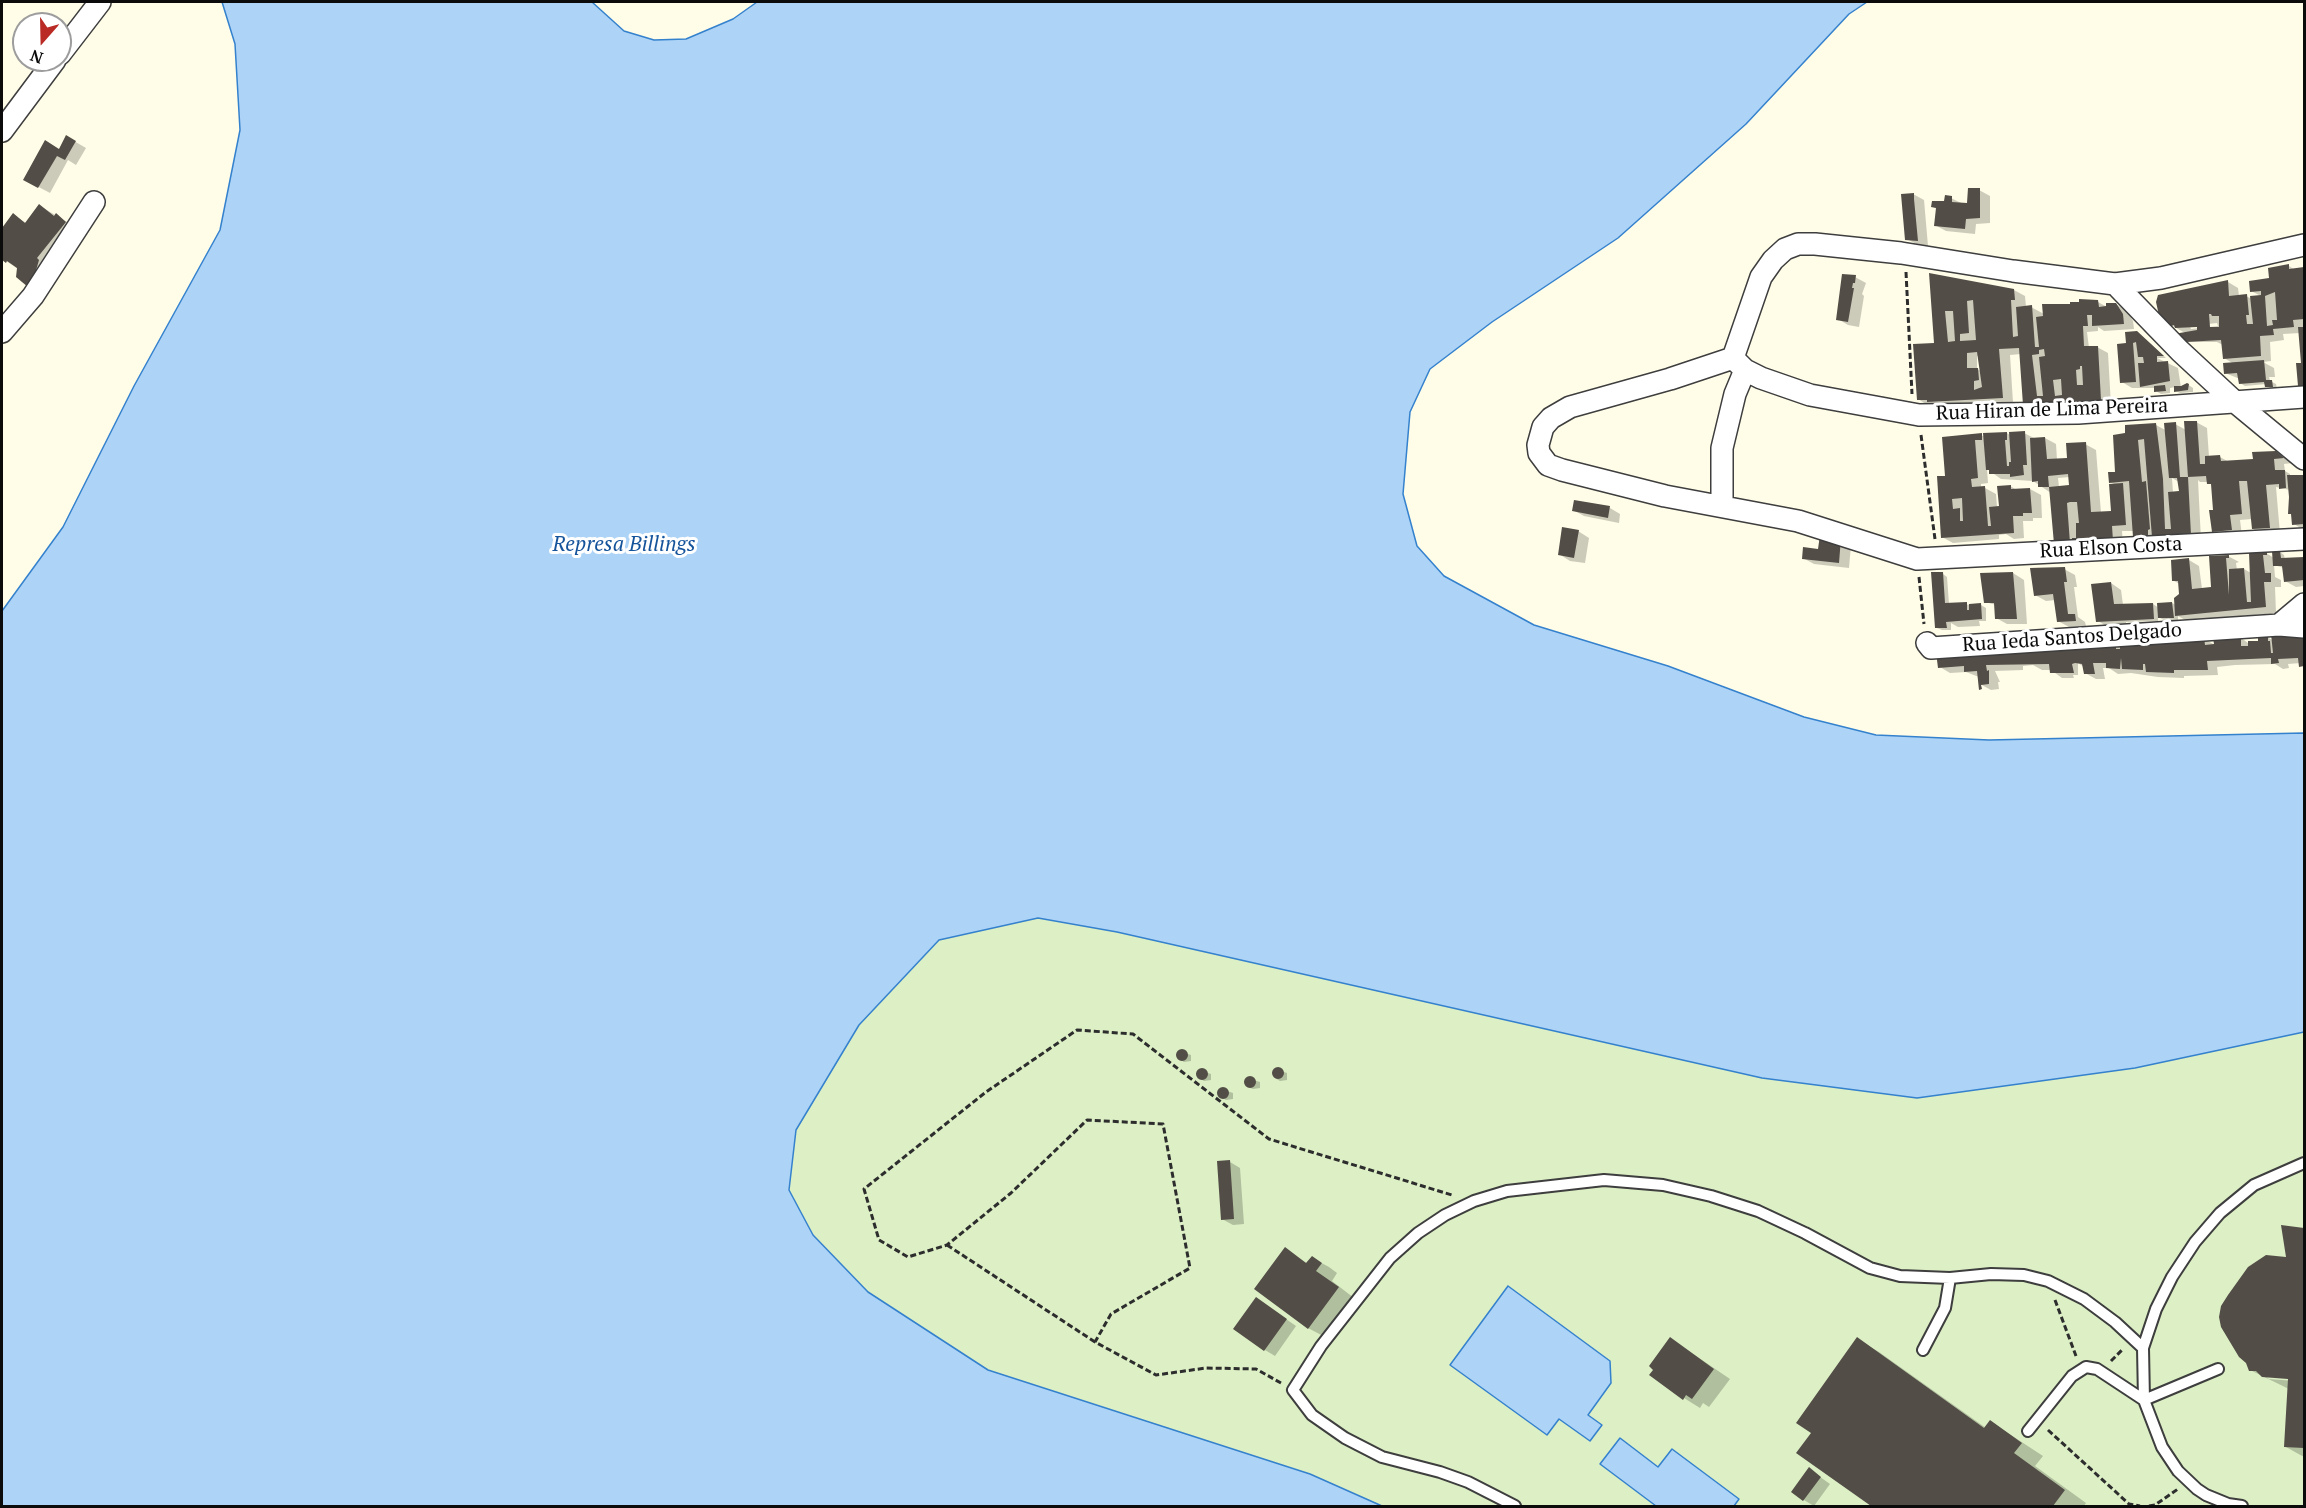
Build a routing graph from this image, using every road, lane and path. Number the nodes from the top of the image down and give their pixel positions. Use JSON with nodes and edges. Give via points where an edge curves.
{"nodes":[{"id":1,"x":100,"y":2,"type":"edge"},
{"id":2,"x":72,"y":38,"type":"edge"},
{"id":3,"x":47,"y":72,"type":"edge"},
{"id":4,"x":2,"y":131,"type":"edge"},
{"id":5,"x":94,"y":202,"type":"dead end"},
{"id":6,"x":2304,"y":245,"type":"edge"},
{"id":7,"x":1901,"y":252,"type":"junction"},
{"id":8,"x":2115,"y":284,"type":"junction"},
{"id":9,"x":2,"y":332,"type":"edge"},
{"id":10,"x":1739,"y":364,"type":"junction"},
{"id":11,"x":2304,"y":397,"type":"edge"},
{"id":12,"x":2235,"y":402,"type":"junction"},
{"id":13,"x":1919,"y":415,"type":"junction"},
{"id":14,"x":2304,"y":459,"type":"edge"},
{"id":15,"x":1722,"y":506,"type":"junction"},
{"id":16,"x":2304,"y":538,"type":"edge"},
{"id":17,"x":1917,"y":559,"type":"junction"},
{"id":18,"x":2304,"y":604,"type":"edge"},
{"id":19,"x":2278,"y":625,"type":"junction"},
{"id":20,"x":2304,"y":627,"type":"edge"},
{"id":21,"x":1927,"y":643,"type":"joint"},
{"id":22,"x":2302,"y":1165,"type":"edge"},
{"id":23,"x":1474,"y":1201,"type":"junction"},
{"id":24,"x":947,"y":1245,"type":"junction"},
{"id":25,"x":1950,"y":1278,"type":"junction"},
{"id":26,"x":2048,"y":1281,"type":"junction"},
{"id":27,"x":2133,"y":1339,"type":"junction"},
{"id":28,"x":1095,"y":1342,"type":"junction"},
{"id":29,"x":2143,"y":1348,"type":"junction"},
{"id":30,"x":1923,"y":1350,"type":"dead end"},
{"id":31,"x":2081,"y":1369,"type":"junction"},
{"id":32,"x":2218,"y":1369,"type":"dead end"},
{"id":33,"x":2102,"y":1371,"type":"junction"},
{"id":34,"x":1293,"y":1390,"type":"junction"},
{"id":35,"x":2144,"y":1400,"type":"junction"},
{"id":36,"x":2037,"y":1420,"type":"junction"},
{"id":37,"x":2028,"y":1431,"type":"dead end"},
{"id":38,"x":2189,"y":1481,"type":"junction"},
{"id":39,"x":1515,"y":1506,"type":"edge"},
{"id":40,"x":2140,"y":1506,"type":"edge"},
{"id":41,"x":2149,"y":1506,"type":"edge"},
{"id":42,"x":2242,"y":1506,"type":"edge"}],
"edges":[{"from":1,"to":2,"type":"street"},
{"from":3,"to":4,"type":"street"},
{"from":5,"to":9,"type":"street","via":[[33,296]]},
{"from":6,"to":8,"type":"street","via":[[2161,278]]},
{"from":7,"to":8,"type":"street"},
{"from":7,"to":10,"type":"street","via":[[1815,244],[1785,249],[1761,278]]},
{"from":7,"to":13,"type":"path","via":[[1906,270],[1912,401]]},
{"from":8,"to":12,"type":"street"},
{"from":10,"to":13,"type":"street","via":[[1770,382],[1810,394]]},
{"from":10,"to":15,"type":"street","via":[[1722,448]]},
{"from":10,"to":15,"type":"street","via":[[1570,407],[1543,427],[1538,445],[1543,460],[1562,470]]},
{"from":11,"to":12,"type":"street","name":"Rua Hiran de Lima Pereira"},
{"from":12,"to":13,"type":"street","name":"Rua Hiran de Lima Pereira","via":[[2078,413]]},
{"from":12,"to":14,"type":"street"},
{"from":13,"to":17,"type":"path","name":"Rua Hiran de Lima Pereira","via":[[1936,546]]},
{"from":15,"to":17,"type":"street","via":[[1821,527]]},
{"from":16,"to":17,"type":"street","name":"Rua Elson Costa"},
{"from":17,"to":21,"type":"path"},
{"from":18,"to":19,"type":"street"},
{"from":19,"to":20,"type":"street","name":"Rua Ieda Santos Delgado"},
{"from":19,"to":21,"type":"street","name":"Rua Ieda Santos Delgado","via":[[1931,648]]},
{"from":22,"to":29,"type":"lane","via":[[2254,1185],[2220,1213],[2172,1277]]},
{"from":23,"to":24,"type":"path","via":[[1269,1139],[1133,1034],[1077,1030],[986,1092],[864,1190],[879,1240],[908,1257]]},
{"from":23,"to":25,"type":"lane","via":[[1507,1191],[1568,1183],[1604,1180],[1664,1185],[1758,1211],[1870,1268],[1900,1276]]},
{"from":23,"to":34,"type":"lane","via":[[1418,1233],[1390,1258],[1321,1346]]},
{"from":24,"to":28,"type":"path"},
{"from":24,"to":28,"type":"path","via":[[1011,1193],[1087,1120],[1163,1124],[1190,1268],[1111,1314]]},
{"from":25,"to":26,"type":"lane","via":[[2024,1275]]},
{"from":25,"to":30,"type":"lane","via":[[1945,1308]]},
{"from":26,"to":27,"type":"lane","via":[[2084,1299]]},
{"from":26,"to":31,"type":"path"},
{"from":27,"to":29,"type":"lane"},
{"from":27,"to":33,"type":"path"},
{"from":28,"to":34,"type":"path","via":[[1156,1375],[1206,1368],[1256,1368]]},
{"from":29,"to":35,"type":"lane"},
{"from":31,"to":33,"type":"lane"},
{"from":31,"to":36,"type":"lane"},
{"from":32,"to":35,"type":"lane"},
{"from":33,"to":35,"type":"lane"},
{"from":34,"to":39,"type":"lane","via":[[1312,1415],[1345,1438],[1382,1457],[1468,1482]]},
{"from":35,"to":38,"type":"lane","via":[[2162,1447]]},
{"from":36,"to":37,"type":"lane"},
{"from":36,"to":40,"type":"path","via":[[2129,1504]]},
{"from":38,"to":41,"type":"path"},
{"from":38,"to":42,"type":"lane","via":[[2206,1496]]}]}
